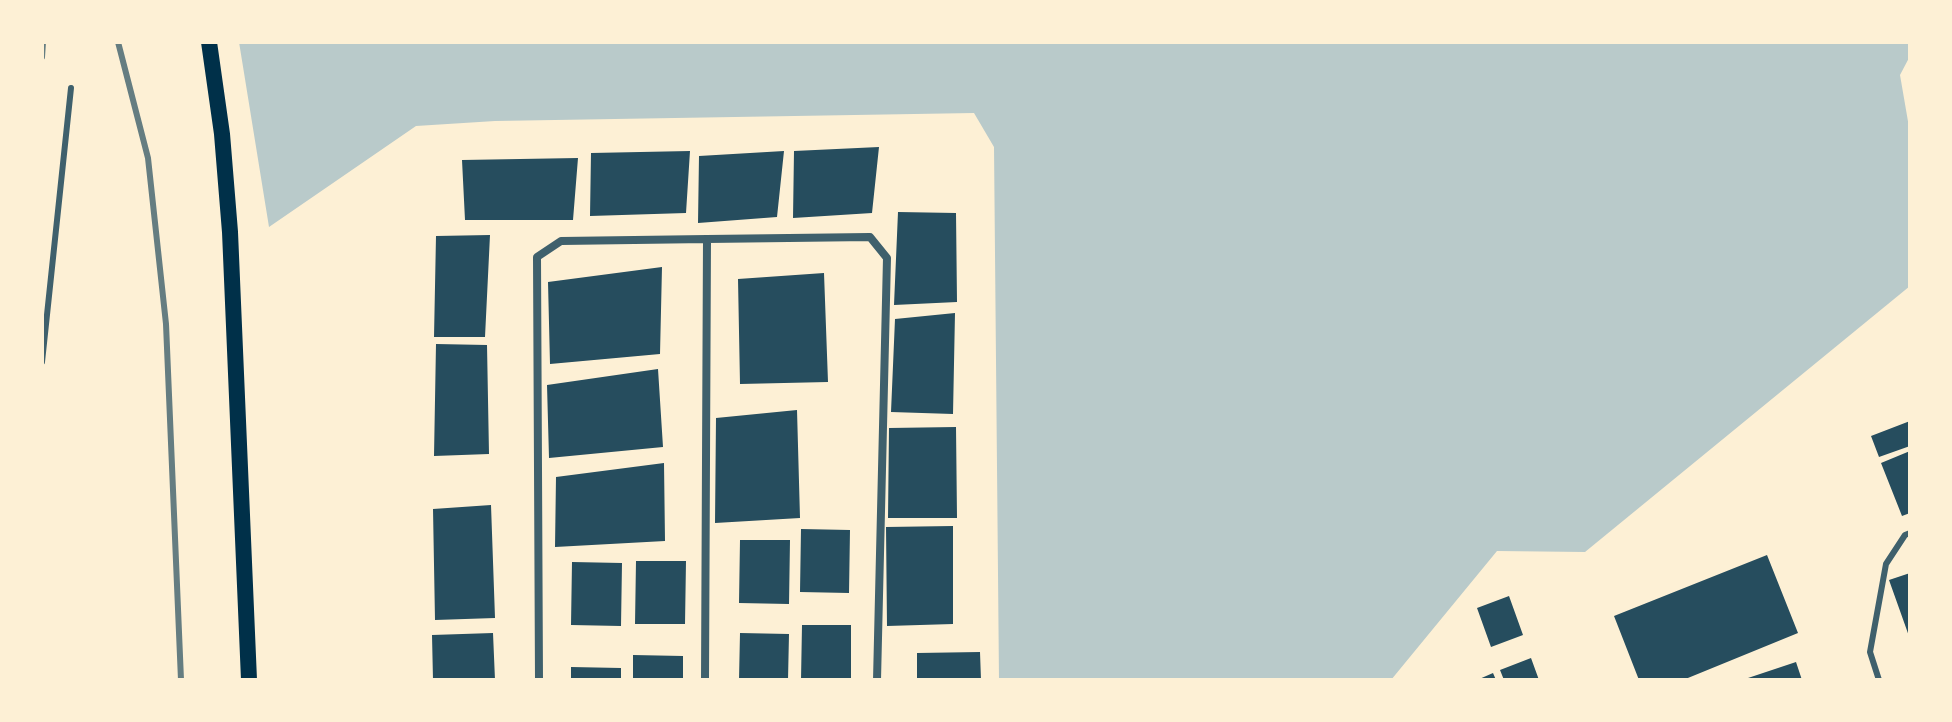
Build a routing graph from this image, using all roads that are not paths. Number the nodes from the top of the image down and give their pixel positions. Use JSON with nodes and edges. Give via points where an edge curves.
{"nodes":[{"id":1,"x":209,"y":42,"type":"edge"},
{"id":2,"x":71,"y":88,"type":"dead end"},
{"id":3,"x":707,"y":239,"type":"junction"},
{"id":4,"x":42,"y":362,"type":"edge"},
{"id":5,"x":1910,"y":533,"type":"edge"},
{"id":6,"x":249,"y":680,"type":"edge"},
{"id":7,"x":539,"y":680,"type":"edge"},
{"id":8,"x":705,"y":680,"type":"edge"},
{"id":9,"x":877,"y":680,"type":"edge"},
{"id":10,"x":1879,"y":680,"type":"edge"}],
"edges":[{"from":1,"to":6,"type":"main road","via":[[230,232]]},
{"from":2,"to":4,"type":"lane"},
{"from":3,"to":7,"type":"street","via":[[561,241],[537,257]]},
{"from":3,"to":8,"type":"street"},
{"from":3,"to":9,"type":"street","via":[[870,237],[887,258]]},
{"from":5,"to":10,"type":"lane","via":[[1886,564],[1870,652]]}]}
